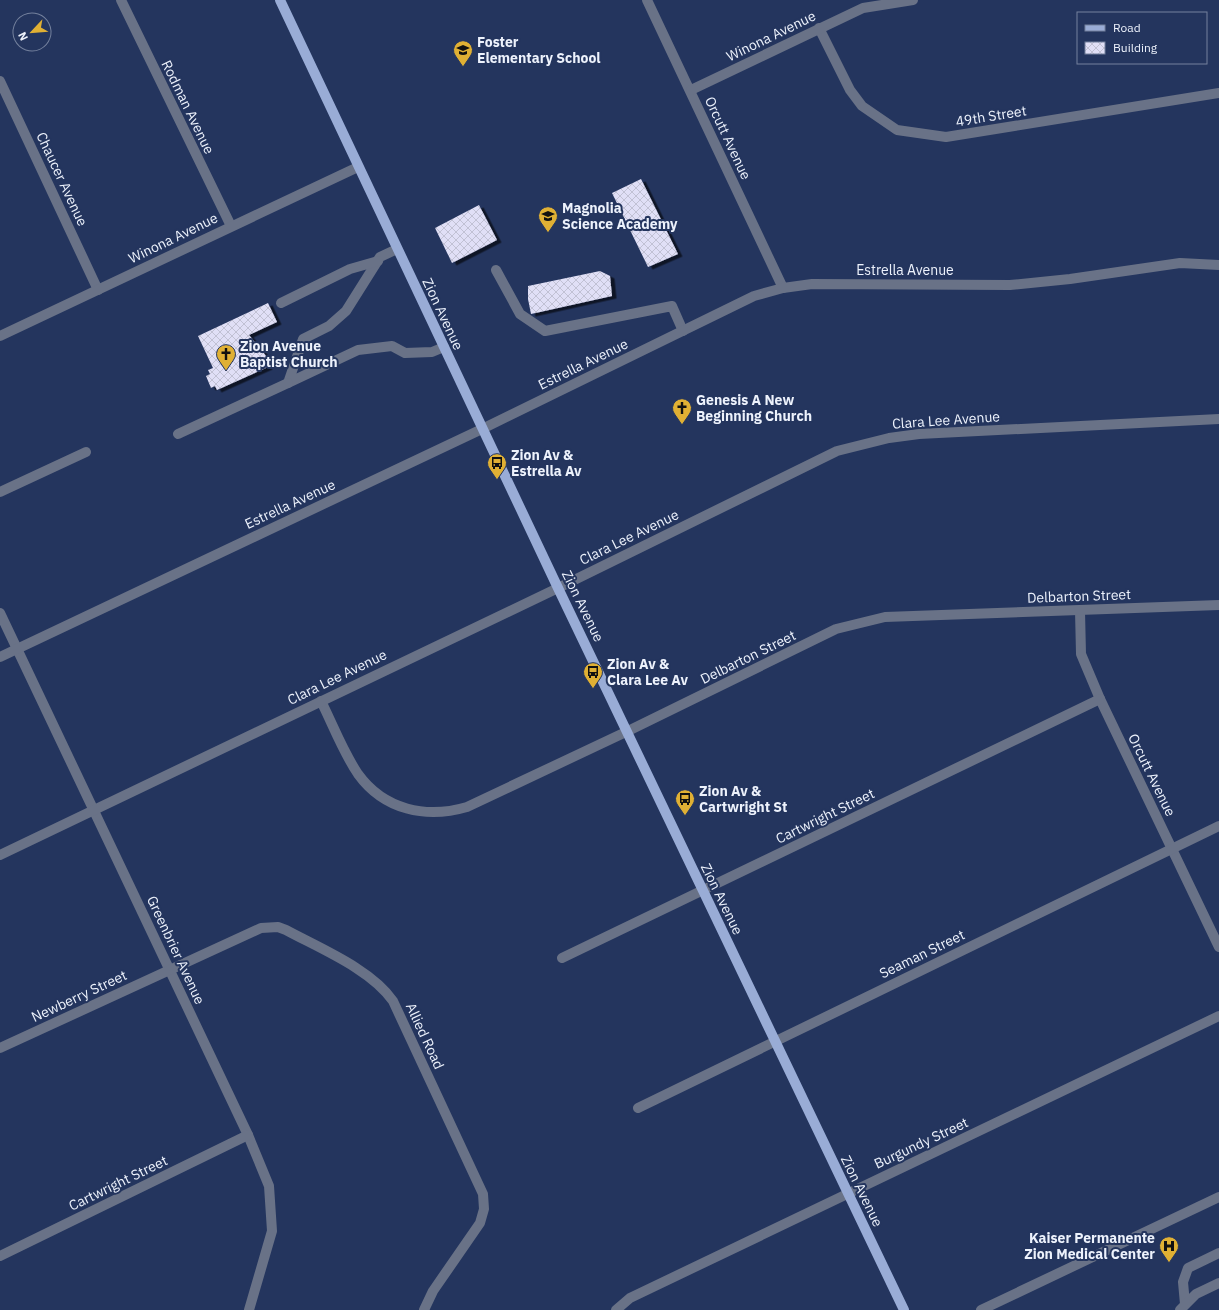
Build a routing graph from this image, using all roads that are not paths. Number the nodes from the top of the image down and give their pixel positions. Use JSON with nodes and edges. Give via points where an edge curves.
{"nodes":[{"id":1,"x":121,"y":0,"type":"edge"},
{"id":2,"x":280,"y":0,"type":"edge"},
{"id":3,"x":647,"y":0,"type":"edge"},
{"id":4,"x":913,"y":0,"type":"edge"},
{"id":5,"x":819,"y":28,"type":"junction"},
{"id":6,"x":0,"y":81,"type":"edge"},
{"id":7,"x":691,"y":90,"type":"junction"},
{"id":8,"x":1219,"y":93,"type":"edge"},
{"id":9,"x":358,"y":167,"type":"junction"},
{"id":10,"x":231,"y":226,"type":"junction"},
{"id":11,"x":397,"y":249,"type":"junction"},
{"id":12,"x":378,"y":261,"type":"junction"},
{"id":13,"x":1219,"y":264,"type":"edge"},
{"id":14,"x":496,"y":270,"type":"dead end"},
{"id":15,"x":783,"y":288,"type":"junction"},
{"id":16,"x":98,"y":290,"type":"junction"},
{"id":17,"x":281,"y":303,"type":"dead end"},
{"id":18,"x":682,"y":331,"type":"junction"},
{"id":19,"x":0,"y":336,"type":"edge"},
{"id":20,"x":444,"y":346,"type":"junction"},
{"id":21,"x":288,"y":383,"type":"junction"},
{"id":22,"x":1219,"y":419,"type":"edge"},
{"id":23,"x":482,"y":429,"type":"junction"},
{"id":24,"x":178,"y":434,"type":"dead end"},
{"id":25,"x":86,"y":452,"type":"dead end"},
{"id":26,"x":0,"y":492,"type":"edge"},
{"id":27,"x":558,"y":588,"type":"junction"},
{"id":28,"x":1219,"y":605,"type":"edge"},
{"id":29,"x":1080,"y":611,"type":"junction"},
{"id":30,"x":0,"y":613,"type":"edge"},
{"id":31,"x":17,"y":648,"type":"junction"},
{"id":32,"x":0,"y":657,"type":"edge"},
{"id":33,"x":1100,"y":699,"type":"junction"},
{"id":34,"x":320,"y":701,"type":"junction"},
{"id":35,"x":628,"y":731,"type":"junction"},
{"id":36,"x":94,"y":810,"type":"junction"},
{"id":37,"x":1219,"y":826,"type":"edge"},
{"id":38,"x":1172,"y":849,"type":"junction"},
{"id":39,"x":0,"y":854,"type":"edge"},
{"id":40,"x":703,"y":890,"type":"junction"},
{"id":41,"x":1219,"y":947,"type":"edge"},
{"id":42,"x":562,"y":958,"type":"dead end"},
{"id":43,"x":169,"y":969,"type":"junction"},
{"id":44,"x":1219,"y":1016,"type":"edge"},
{"id":45,"x":775,"y":1041,"type":"junction"},
{"id":46,"x":0,"y":1048,"type":"edge"},
{"id":47,"x":638,"y":1108,"type":"dead end"},
{"id":48,"x":248,"y":1135,"type":"junction"},
{"id":49,"x":848,"y":1193,"type":"junction"},
{"id":50,"x":1219,"y":1197,"type":"edge"},
{"id":51,"x":1219,"y":1253,"type":"edge"},
{"id":52,"x":0,"y":1256,"type":"edge"},
{"id":53,"x":1219,"y":1283,"type":"edge"},
{"id":54,"x":1182,"y":1307,"type":"edge"},
{"id":55,"x":249,"y":1310,"type":"edge"},
{"id":56,"x":424,"y":1310,"type":"edge"},
{"id":57,"x":616,"y":1310,"type":"edge"},
{"id":58,"x":904,"y":1310,"type":"edge"},
{"id":59,"x":981,"y":1310,"type":"edge"}],
"edges":[{"from":1,"to":10,"type":"street","name":"Rodman Avenue"},
{"from":2,"to":9,"type":"main road","name":"Zion Avenue"},
{"from":3,"to":7,"type":"street","name":"Orcutt Avenue"},
{"from":4,"to":5,"type":"street","name":"Winona Avenue","via":[[863,8]]},
{"from":5,"to":7,"type":"street","name":"Winona Avenue"},
{"from":5,"to":8,"type":"street","name":"49th Street","via":[[850,90],[862,106],[897,130],[946,137]]},
{"from":6,"to":16,"type":"street","name":"Chaucer Avenue"},
{"from":7,"to":15,"type":"street","name":"Orcutt Avenue"},
{"from":9,"to":10,"type":"street","name":"Winona Avenue"},
{"from":9,"to":11,"type":"main road","name":"Zion Avenue"},
{"from":10,"to":16,"type":"street","name":"Winona Avenue"},
{"from":11,"to":12,"type":"street","via":[[380,257]]},
{"from":11,"to":20,"type":"main road","name":"Zion Avenue"},
{"from":12,"to":17,"type":"street","via":[[350,269]]},
{"from":12,"to":21,"type":"street","via":[[346,311],[329,326],[304,339]]},
{"from":13,"to":15,"type":"street","name":"Estrella Avenue","via":[[1180,263],[1010,285],[812,284]]},
{"from":14,"to":18,"type":"street","via":[[520,314],[545,331],[672,306]]},
{"from":15,"to":18,"type":"street","name":"Estrella Avenue","via":[[754,296]]},
{"from":16,"to":19,"type":"street","name":"Winona Avenue"},
{"from":18,"to":23,"type":"street","name":"Estrella Avenue"},
{"from":20,"to":21,"type":"street","via":[[432,352],[405,353],[392,346],[358,350]]},
{"from":20,"to":23,"type":"main road","name":"Zion Avenue"},
{"from":21,"to":24,"type":"street"},
{"from":22,"to":27,"type":"street","name":"Clara Lee Avenue","via":[[919,434],[889,438],[838,452]]},
{"from":23,"to":27,"type":"main road","name":"Zion Avenue"},
{"from":23,"to":31,"type":"street","name":"Estrella Avenue"},
{"from":25,"to":26,"type":"street"},
{"from":27,"to":34,"type":"street","name":"Clara Lee Avenue"},
{"from":27,"to":35,"type":"main road","name":"Zion Avenue"},
{"from":28,"to":29,"type":"street","name":"Delbarton Street"},
{"from":29,"to":33,"type":"street","name":"Orcutt Avenue","via":[[1080,654]]},
{"from":29,"to":35,"type":"street","name":"Delbarton Street","via":[[885,617],[836,629]]},
{"from":30,"to":31,"type":"street","name":"Greenbrier Avenue"},
{"from":31,"to":32,"type":"street","name":"Estrella Avenue"},
{"from":31,"to":36,"type":"street","name":"Greenbrier Avenue"},
{"from":33,"to":38,"type":"street","name":"Orcutt Avenue"},
{"from":33,"to":40,"type":"street","name":"Cartwright Street"},
{"from":34,"to":35,"type":"street","name":"Delbarton Street","via":[[352,764],[366,783],[394,804],[424,812],[443,812],[467,807]]},
{"from":34,"to":36,"type":"street","name":"Clara Lee Avenue"},
{"from":35,"to":40,"type":"main road","name":"Zion Avenue"},
{"from":36,"to":39,"type":"street","name":"Clara Lee Avenue"},
{"from":36,"to":43,"type":"street","name":"Greenbrier Avenue"},
{"from":37,"to":38,"type":"street","name":"Seaman Street"},
{"from":38,"to":41,"type":"street","name":"Orcutt Avenue"},
{"from":38,"to":45,"type":"street","name":"Seaman Street"},
{"from":40,"to":42,"type":"street","name":"Cartwright Street"},
{"from":40,"to":45,"type":"main road","name":"Zion Avenue"},
{"from":43,"to":46,"type":"street","name":"Newberry Street"},
{"from":43,"to":48,"type":"street","name":"Greenbrier Avenue"},
{"from":43,"to":56,"type":"street","name":"Allied Road","via":[[253,930],[278,927],[369,976],[388,993],[481,1187],[484,1201],[480,1223],[433,1291]]},
{"from":44,"to":49,"type":"street","name":"Burgundy Street"},
{"from":45,"to":47,"type":"street","name":"Seaman Street"},
{"from":45,"to":49,"type":"main road","name":"Zion Avenue"},
{"from":48,"to":52,"type":"street","name":"Cartwright Street"},
{"from":48,"to":55,"type":"street","name":"Greenbrier Avenue","via":[[269,1186],[272,1231]]},
{"from":49,"to":57,"type":"street","name":"Burgundy Street","via":[[630,1298]]},
{"from":49,"to":58,"type":"main road","name":"Zion Avenue"},
{"from":50,"to":59,"type":"street"},
{"from":51,"to":54,"type":"street","via":[[1188,1268],[1183,1282]]},
{"from":53,"to":54,"type":"street","via":[[1196,1294]]}]}
